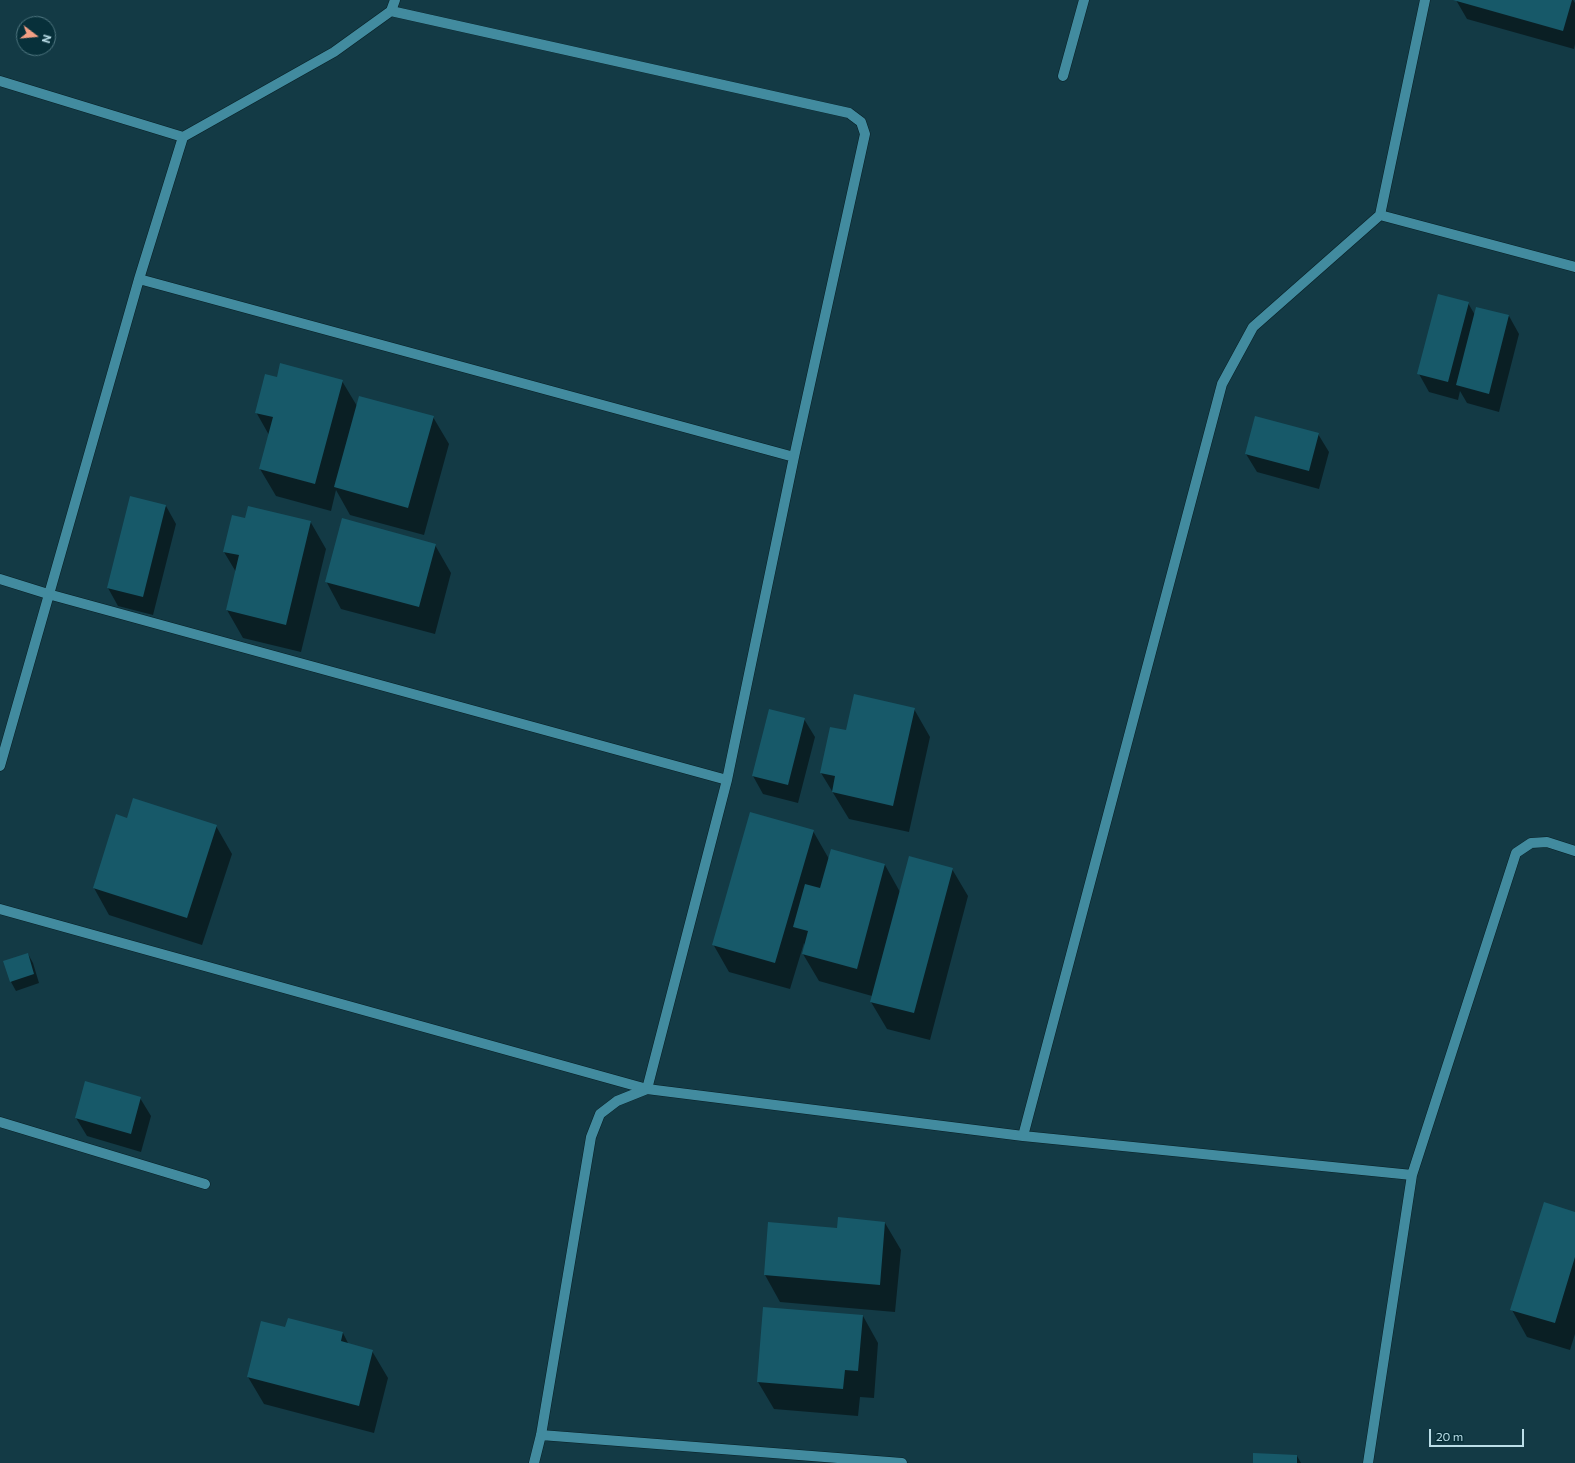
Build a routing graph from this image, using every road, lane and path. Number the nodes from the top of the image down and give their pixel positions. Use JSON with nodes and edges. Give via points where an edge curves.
{"nodes":[{"id":1,"x":395,"y":0,"type":"edge"},
{"id":2,"x":1084,"y":0,"type":"edge"},
{"id":3,"x":1425,"y":0,"type":"edge"},
{"id":4,"x":391,"y":11,"type":"junction"},
{"id":5,"x":1063,"y":76,"type":"dead end"},
{"id":6,"x":0,"y":81,"type":"edge"},
{"id":7,"x":183,"y":137,"type":"junction"},
{"id":8,"x":1380,"y":216,"type":"junction"},
{"id":9,"x":1575,"y":267,"type":"edge"},
{"id":10,"x":139,"y":279,"type":"junction"},
{"id":11,"x":794,"y":457,"type":"junction"},
{"id":12,"x":0,"y":579,"type":"edge"},
{"id":13,"x":48,"y":594,"type":"junction"},
{"id":14,"x":0,"y":766,"type":"edge"},
{"id":15,"x":726,"y":780,"type":"junction"},
{"id":16,"x":1575,"y":851,"type":"edge"},
{"id":17,"x":0,"y":909,"type":"edge"},
{"id":18,"x":647,"y":1089,"type":"junction"},
{"id":19,"x":0,"y":1122,"type":"edge"},
{"id":20,"x":1023,"y":1136,"type":"junction"},
{"id":21,"x":1412,"y":1175,"type":"junction"},
{"id":22,"x":205,"y":1184,"type":"dead end"},
{"id":23,"x":541,"y":1435,"type":"junction"},
{"id":24,"x":534,"y":1463,"type":"edge"},
{"id":25,"x":902,"y":1463,"type":"edge"},
{"id":26,"x":1368,"y":1463,"type":"edge"}],
"edges":[{"from":1,"to":4,"type":"street"},
{"from":2,"to":5,"type":"street"},
{"from":3,"to":8,"type":"street"},
{"from":4,"to":7,"type":"street","via":[[334,52]]},
{"from":4,"to":11,"type":"street","via":[[849,113],[861,122],[865,134]]},
{"from":6,"to":7,"type":"street"},
{"from":7,"to":10,"type":"street"},
{"from":8,"to":9,"type":"street"},
{"from":8,"to":20,"type":"street","via":[[1252,327],[1222,384]]},
{"from":10,"to":11,"type":"street"},
{"from":10,"to":13,"type":"street"},
{"from":11,"to":15,"type":"street"},
{"from":12,"to":13,"type":"street"},
{"from":13,"to":14,"type":"street"},
{"from":13,"to":15,"type":"street"},
{"from":15,"to":18,"type":"street"},
{"from":16,"to":21,"type":"street","via":[[1547,842],[1531,843],[1516,854]]},
{"from":17,"to":18,"type":"street"},
{"from":18,"to":20,"type":"street"},
{"from":18,"to":23,"type":"street","via":[[617,1101],[600,1114],[591,1137]]},
{"from":19,"to":22,"type":"street"},
{"from":20,"to":21,"type":"street"},
{"from":21,"to":26,"type":"street"},
{"from":23,"to":24,"type":"street"},
{"from":23,"to":25,"type":"street"}]}
